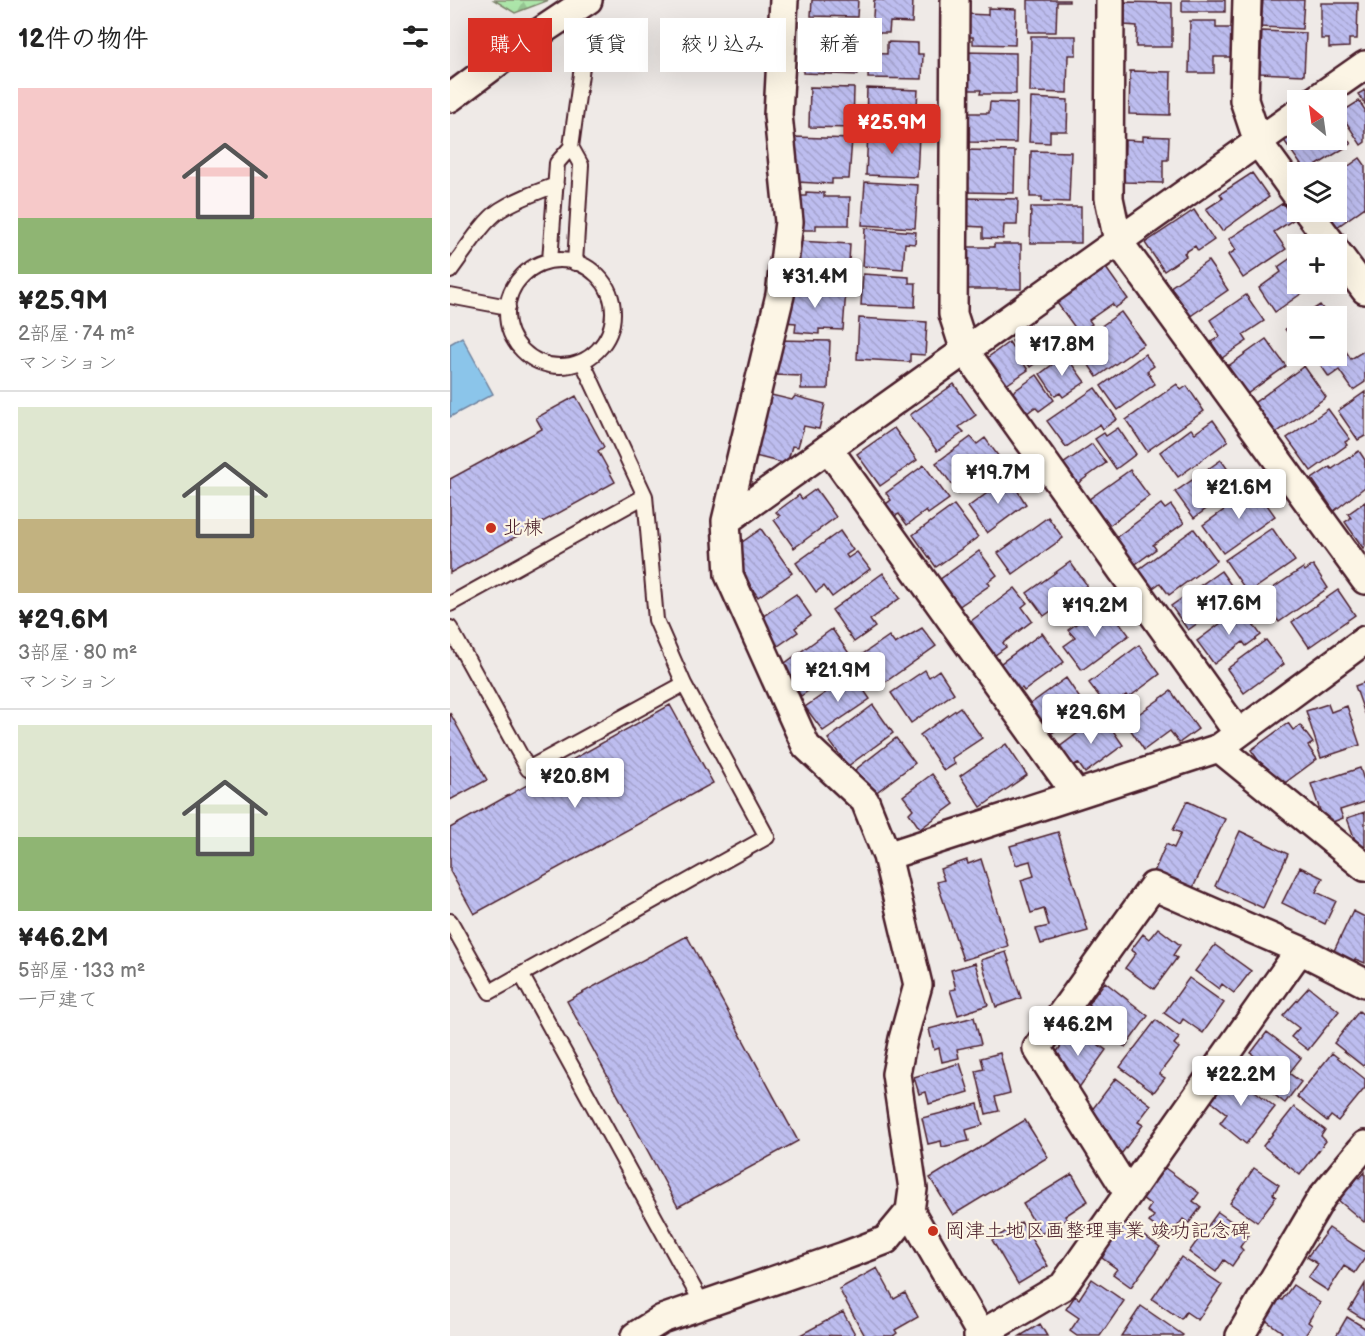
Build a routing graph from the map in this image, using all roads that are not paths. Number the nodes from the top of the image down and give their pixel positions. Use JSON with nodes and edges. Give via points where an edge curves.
{"nodes":[{"id":1,"x":784,"y":0,"type":"edge"},
{"id":2,"x":955,"y":0,"type":"edge"},
{"id":3,"x":1110,"y":0,"type":"edge"},
{"id":4,"x":1246,"y":0,"type":"edge"},
{"id":5,"x":578,"y":7,"type":"edge"},
{"id":6,"x":1365,"y":65,"type":"edge"},
{"id":7,"x":1329,"y":90,"type":"edge"},
{"id":8,"x":450,"y":98,"type":"edge"},
{"id":9,"x":1287,"y":121,"type":"edge"},
{"id":10,"x":1258,"y":142,"type":"junction"},
{"id":11,"x":572,"y":147,"type":"junction"},
{"id":12,"x":1287,"y":182,"type":"edge"},
{"id":13,"x":555,"y":185,"type":"junction"},
{"id":14,"x":1118,"y":241,"type":"junction"},
{"id":15,"x":550,"y":261,"type":"junction"},
{"id":16,"x":575,"y":263,"type":"junction"},
{"id":17,"x":1347,"y":266,"type":"edge"},
{"id":18,"x":450,"y":271,"type":"edge"},
{"id":19,"x":1365,"y":291,"type":"edge"},
{"id":20,"x":450,"y":296,"type":"edge"},
{"id":21,"x":508,"y":307,"type":"junction"},
{"id":22,"x":965,"y":351,"type":"junction"},
{"id":23,"x":583,"y":363,"type":"junction"},
{"id":24,"x":828,"y":448,"type":"junction"},
{"id":25,"x":645,"y":496,"type":"junction"},
{"id":26,"x":726,"y":521,"type":"junction"},
{"id":27,"x":1365,"y":580,"type":"edge"},
{"id":28,"x":450,"y":604,"type":"edge"},
{"id":29,"x":450,"y":628,"type":"edge"},
{"id":30,"x":1365,"y":640,"type":"edge"},
{"id":31,"x":684,"y":684,"type":"junction"},
{"id":32,"x":1228,"y":741,"type":"junction"},
{"id":33,"x":1076,"y":794,"type":"junction"},
{"id":34,"x":887,"y":856,"type":"junction"},
{"id":35,"x":1365,"y":867,"type":"edge"},
{"id":36,"x":450,"y":921,"type":"edge"},
{"id":37,"x":1300,"y":950,"type":"junction"},
{"id":38,"x":521,"y":974,"type":"junction"},
{"id":39,"x":1365,"y":983,"type":"edge"},
{"id":40,"x":1365,"y":1145,"type":"edge"},
{"id":41,"x":1128,"y":1193,"type":"junction"},
{"id":42,"x":910,"y":1211,"type":"junction"},
{"id":43,"x":703,"y":1305,"type":"junction"},
{"id":44,"x":980,"y":1335,"type":"edge"},
{"id":45,"x":634,"y":1336,"type":"edge"},
{"id":46,"x":1240,"y":1336,"type":"edge"}],
"edges":[{"from":1,"to":26,"type":"street","via":[[778,115],[789,222],[780,295]]},
{"from":2,"to":22,"type":"street","via":[[953,314]]},
{"from":3,"to":14,"type":"street","via":[[1109,198]]},
{"from":4,"to":10,"type":"street","via":[[1244,100]]},
{"from":5,"to":8,"type":"street"},
{"from":5,"to":11,"type":"lane","via":[[584,52]]},
{"from":6,"to":7,"type":"street"},
{"from":9,"to":10,"type":"street"},
{"from":10,"to":12,"type":"street"},
{"from":10,"to":14,"type":"street"},
{"from":11,"to":13,"type":"lane","via":[[557,163]]},
{"from":11,"to":16,"type":"lane","via":[[581,165]]},
{"from":13,"to":15,"type":"lane"},
{"from":13,"to":18,"type":"lane","via":[[498,211]]},
{"from":14,"to":22,"type":"street"},
{"from":14,"to":27,"type":"street"},
{"from":15,"to":16,"type":"lane"},
{"from":15,"to":21,"type":"lane","via":[[523,275],[512,290]]},
{"from":16,"to":23,"type":"lane","via":[[597,274],[609,290],[614,308],[606,343]]},
{"from":17,"to":19,"type":"street"},
{"from":20,"to":21,"type":"lane"},
{"from":21,"to":23,"type":"lane","via":[[509,331],[519,348],[536,362],[557,367]]},
{"from":22,"to":24,"type":"street"},
{"from":22,"to":32,"type":"street"},
{"from":23,"to":25,"type":"lane"},
{"from":24,"to":26,"type":"street"},
{"from":24,"to":33,"type":"street"},
{"from":25,"to":28,"type":"lane"},
{"from":25,"to":31,"type":"lane","via":[[656,620]]},
{"from":26,"to":34,"type":"street","via":[[729,575],[806,746],[865,801]]},
{"from":29,"to":31,"type":"lane","via":[[528,769]]},
{"from":30,"to":32,"type":"street"},
{"from":31,"to":38,"type":"lane","via":[[767,837]]},
{"from":32,"to":33,"type":"street"},
{"from":32,"to":35,"type":"street"},
{"from":33,"to":34,"type":"street"},
{"from":34,"to":42,"type":"street","via":[[918,985],[896,1074],[913,1189]]},
{"from":36,"to":38,"type":"lane","via":[[490,992]]},
{"from":37,"to":39,"type":"street"},
{"from":37,"to":41,"type":"street"},
{"from":37,"to":41,"type":"street","via":[[1153,886],[1043,1039],[1037,1048]]},
{"from":38,"to":43,"type":"lane"},
{"from":40,"to":46,"type":"street","via":[[1322,1197]]},
{"from":41,"to":44,"type":"street","via":[[1063,1286]]},
{"from":42,"to":43,"type":"street","via":[[886,1240]]},
{"from":42,"to":44,"type":"street"},
{"from":43,"to":45,"type":"street","via":[[662,1319]]}]}
